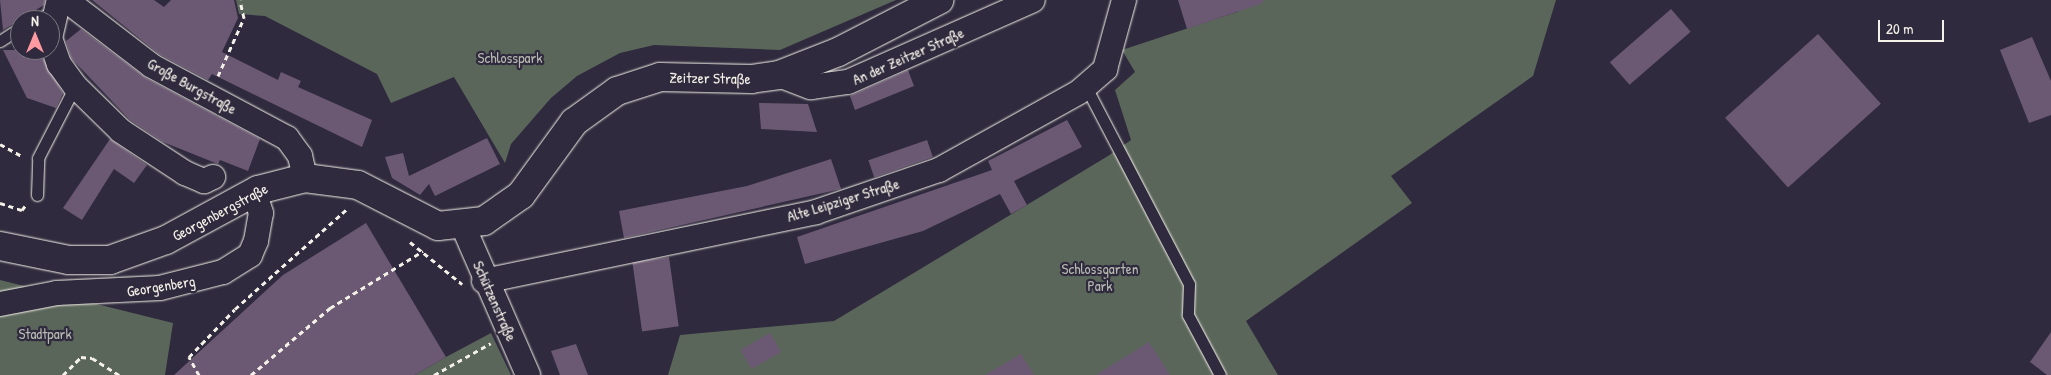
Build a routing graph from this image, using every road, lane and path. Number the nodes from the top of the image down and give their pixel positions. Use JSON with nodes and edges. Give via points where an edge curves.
{"nodes":[{"id":1,"x":240,"y":0,"type":"edge"},
{"id":2,"x":939,"y":0,"type":"edge"},
{"id":3,"x":1033,"y":0,"type":"edge"},
{"id":4,"x":1124,"y":0,"type":"edge"},
{"id":5,"x":54,"y":8,"type":"edge"},
{"id":6,"x":58,"y":60,"type":"edge"},
{"id":7,"x":779,"y":75,"type":"junction"},
{"id":8,"x":75,"y":86,"type":"junction"},
{"id":9,"x":1086,"y":86,"type":"junction"},
{"id":10,"x":208,"y":97,"type":"junction"},
{"id":11,"x":0,"y":144,"type":"edge"},
{"id":12,"x":38,"y":158,"type":"junction"},
{"id":13,"x":213,"y":177,"type":"dead end"},
{"id":14,"x":305,"y":178,"type":"junction"},
{"id":15,"x":254,"y":192,"type":"junction"},
{"id":16,"x":36,"y":195,"type":"joint"},
{"id":17,"x":356,"y":202,"type":"dead end"},
{"id":18,"x":0,"y":203,"type":"edge"},
{"id":19,"x":463,"y":226,"type":"junction"},
{"id":20,"x":408,"y":240,"type":"dead end"},
{"id":21,"x":0,"y":246,"type":"edge"},
{"id":22,"x":424,"y":251,"type":"junction"},
{"id":23,"x":484,"y":281,"type":"junction"},
{"id":24,"x":0,"y":304,"type":"edge"},
{"id":25,"x":509,"y":333,"type":"junction"},
{"id":26,"x":63,"y":375,"type":"edge"},
{"id":27,"x":120,"y":375,"type":"edge"},
{"id":28,"x":199,"y":375,"type":"edge"},
{"id":29,"x":250,"y":375,"type":"edge"},
{"id":30,"x":434,"y":375,"type":"edge"},
{"id":31,"x":528,"y":375,"type":"edge"},
{"id":32,"x":1220,"y":375,"type":"edge"}],
"edges":[{"from":1,"to":10,"type":"path","via":[[244,18]]},
{"from":2,"to":7,"type":"main road","name":"Zeitzer Straße","via":[[838,52]]},
{"from":3,"to":7,"type":"street","name":"An der Zeitzer Straße","via":[[848,82],[811,87]]},
{"from":4,"to":9,"type":"street","name":"Alte Leipziger Straße","via":[[1105,69]]},
{"from":5,"to":10,"type":"street","name":"Große Burgstraße"},
{"from":6,"to":8,"type":"street"},
{"from":7,"to":19,"type":"main road","name":"Zeitzer Straße","via":[[751,79],[672,76],[616,90],[574,122],[511,205],[484,221]]},
{"from":8,"to":12,"type":"lane"},
{"from":8,"to":13,"type":"street","via":[[121,131],[161,160],[204,181]]},
{"from":9,"to":23,"type":"street","name":"Alte Leipziger Straße","via":[[938,170],[816,212]]},
{"from":9,"to":32,"type":"lane","via":[[1189,284],[1188,315]]},
{"from":10,"to":14,"type":"street","name":"Große Burgstraße","via":[[287,138],[300,156]]},
{"from":11,"to":12,"type":"path","via":[[19,155]]},
{"from":12,"to":16,"type":"lane"},
{"from":14,"to":15,"type":"main road","name":"Georgenbergstraße"},
{"from":14,"to":19,"type":"main road","name":"Georgenbergstraße","via":[[358,185],[425,222]]},
{"from":15,"to":21,"type":"main road","name":"Georgenbergstraße","via":[[166,240],[110,260],[69,260]]},
{"from":15,"to":24,"type":"street","name":"Georgenberg","via":[[261,213],[256,241],[250,256],[223,272],[160,288],[57,294]]},
{"from":16,"to":18,"type":"path","via":[[22,210]]},
{"from":17,"to":28,"type":"path","via":[[234,309],[189,357]]},
{"from":19,"to":23,"type":"street","name":"Schützenstraße"},
{"from":20,"to":22,"type":"path"},
{"from":22,"to":23,"type":"path","via":[[462,284]]},
{"from":22,"to":29,"type":"path","via":[[330,308]]},
{"from":23,"to":25,"type":"street","name":"Schützenstraße"},
{"from":25,"to":30,"type":"path"},
{"from":25,"to":31,"type":"street","name":"Schützenstraße"},
{"from":26,"to":27,"type":"path","via":[[81,357],[92,358]]}]}
